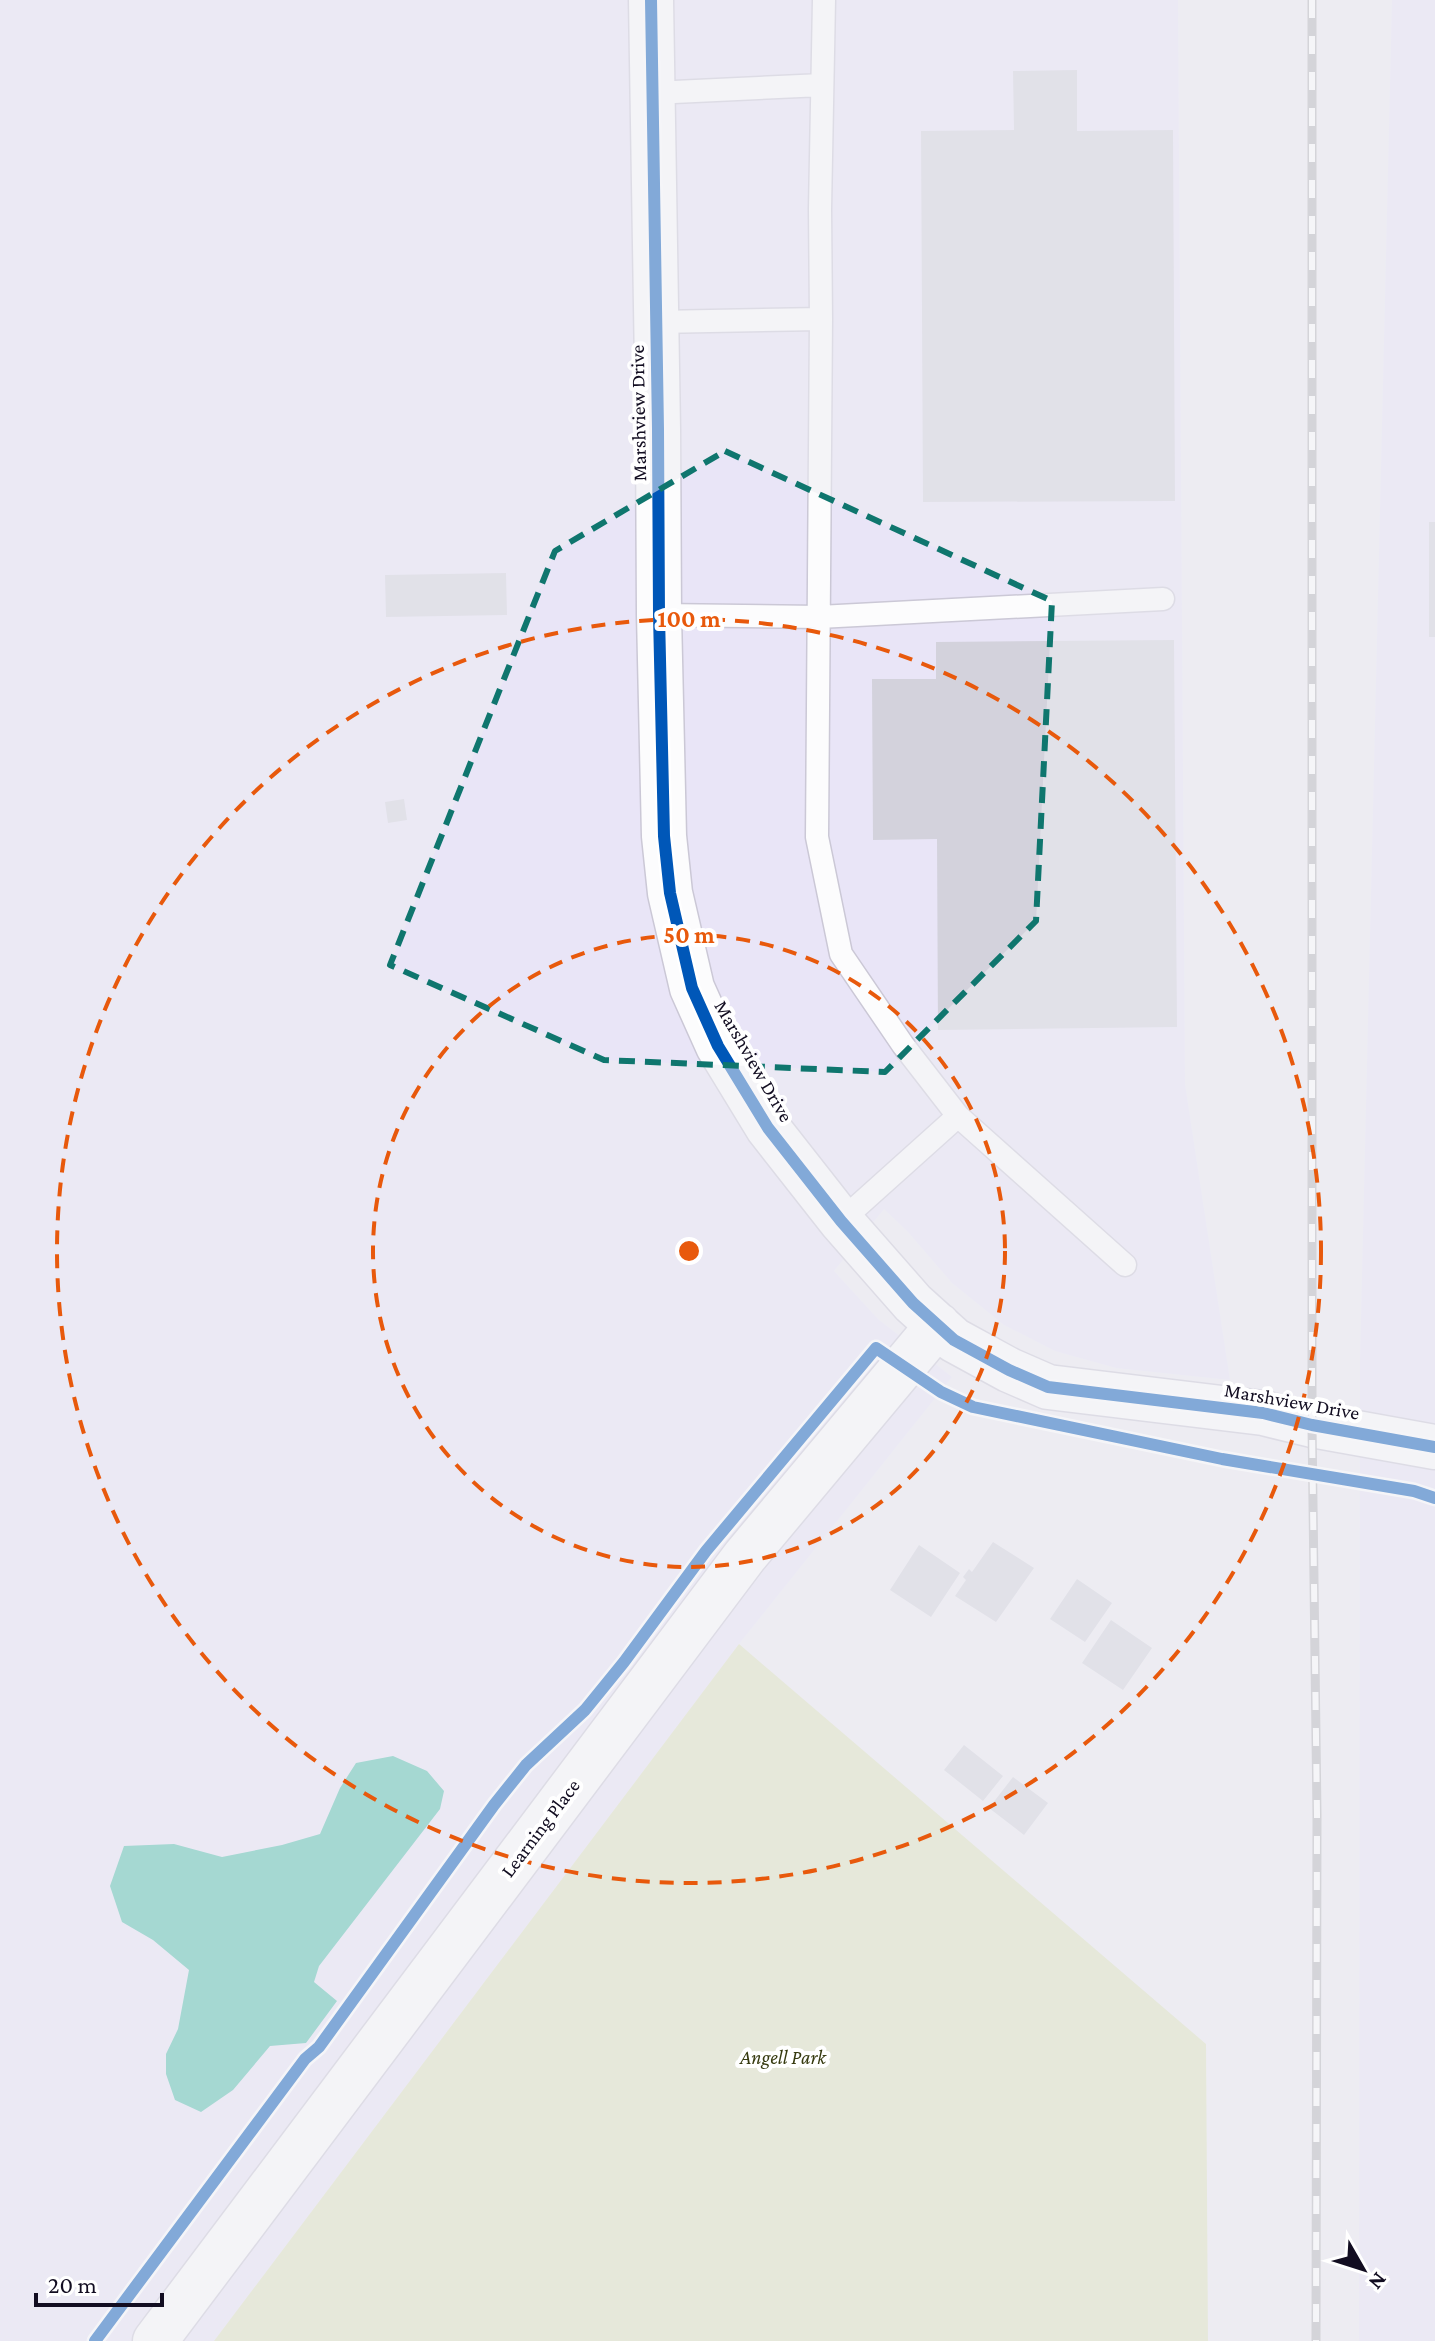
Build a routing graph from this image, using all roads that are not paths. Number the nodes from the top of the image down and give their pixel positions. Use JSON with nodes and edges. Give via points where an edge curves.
{"nodes":[{"id":1,"x":651,"y":0,"type":"edge"},
{"id":2,"x":824,"y":0,"type":"edge"},
{"id":3,"x":822,"y":85,"type":"junction"},
{"id":4,"x":653,"y":93,"type":"junction"},
{"id":5,"x":821,"y":319,"type":"junction"},
{"id":6,"x":657,"y":322,"type":"junction"},
{"id":7,"x":1163,"y":599,"type":"dead end"},
{"id":8,"x":659,"y":615,"type":"junction"},
{"id":9,"x":819,"y":617,"type":"junction"},
{"id":10,"x":958,"y":1116,"type":"junction"},
{"id":11,"x":841,"y":1221,"type":"junction"},
{"id":12,"x":1125,"y":1265,"type":"dead end"},
{"id":13,"x":938,"y":1325,"type":"junction"},
{"id":14,"x":1435,"y":1447,"type":"edge"},
{"id":15,"x":155,"y":2341,"type":"edge"}],
"edges":[{"from":1,"to":4,"type":"street","name":"Marshview Drive"},
{"from":2,"to":3,"type":"lane"},
{"from":3,"to":4,"type":"lane"},
{"from":3,"to":5,"type":"lane"},
{"from":4,"to":6,"type":"street","name":"Marshview Drive"},
{"from":5,"to":6,"type":"lane"},
{"from":5,"to":9,"type":"lane"},
{"from":6,"to":8,"type":"street","name":"Marshview Drive"},
{"from":7,"to":9,"type":"lane"},
{"from":8,"to":9,"type":"lane"},
{"from":8,"to":11,"type":"street","name":"Marshview Drive","via":[[664,836],[670,893],[692,988],[718,1046],[768,1128]]},
{"from":9,"to":10,"type":"lane","via":[[817,837],[841,954]]},
{"from":10,"to":11,"type":"lane"},
{"from":10,"to":12,"type":"lane"},
{"from":11,"to":13,"type":"street","name":"Marshview Drive"},
{"from":13,"to":14,"type":"street","name":"Marshview Drive","via":[[954,1340],[1048,1387],[1263,1413]]},
{"from":13,"to":15,"type":"street","name":"Learning Place","via":[[745,1556]]}]}
